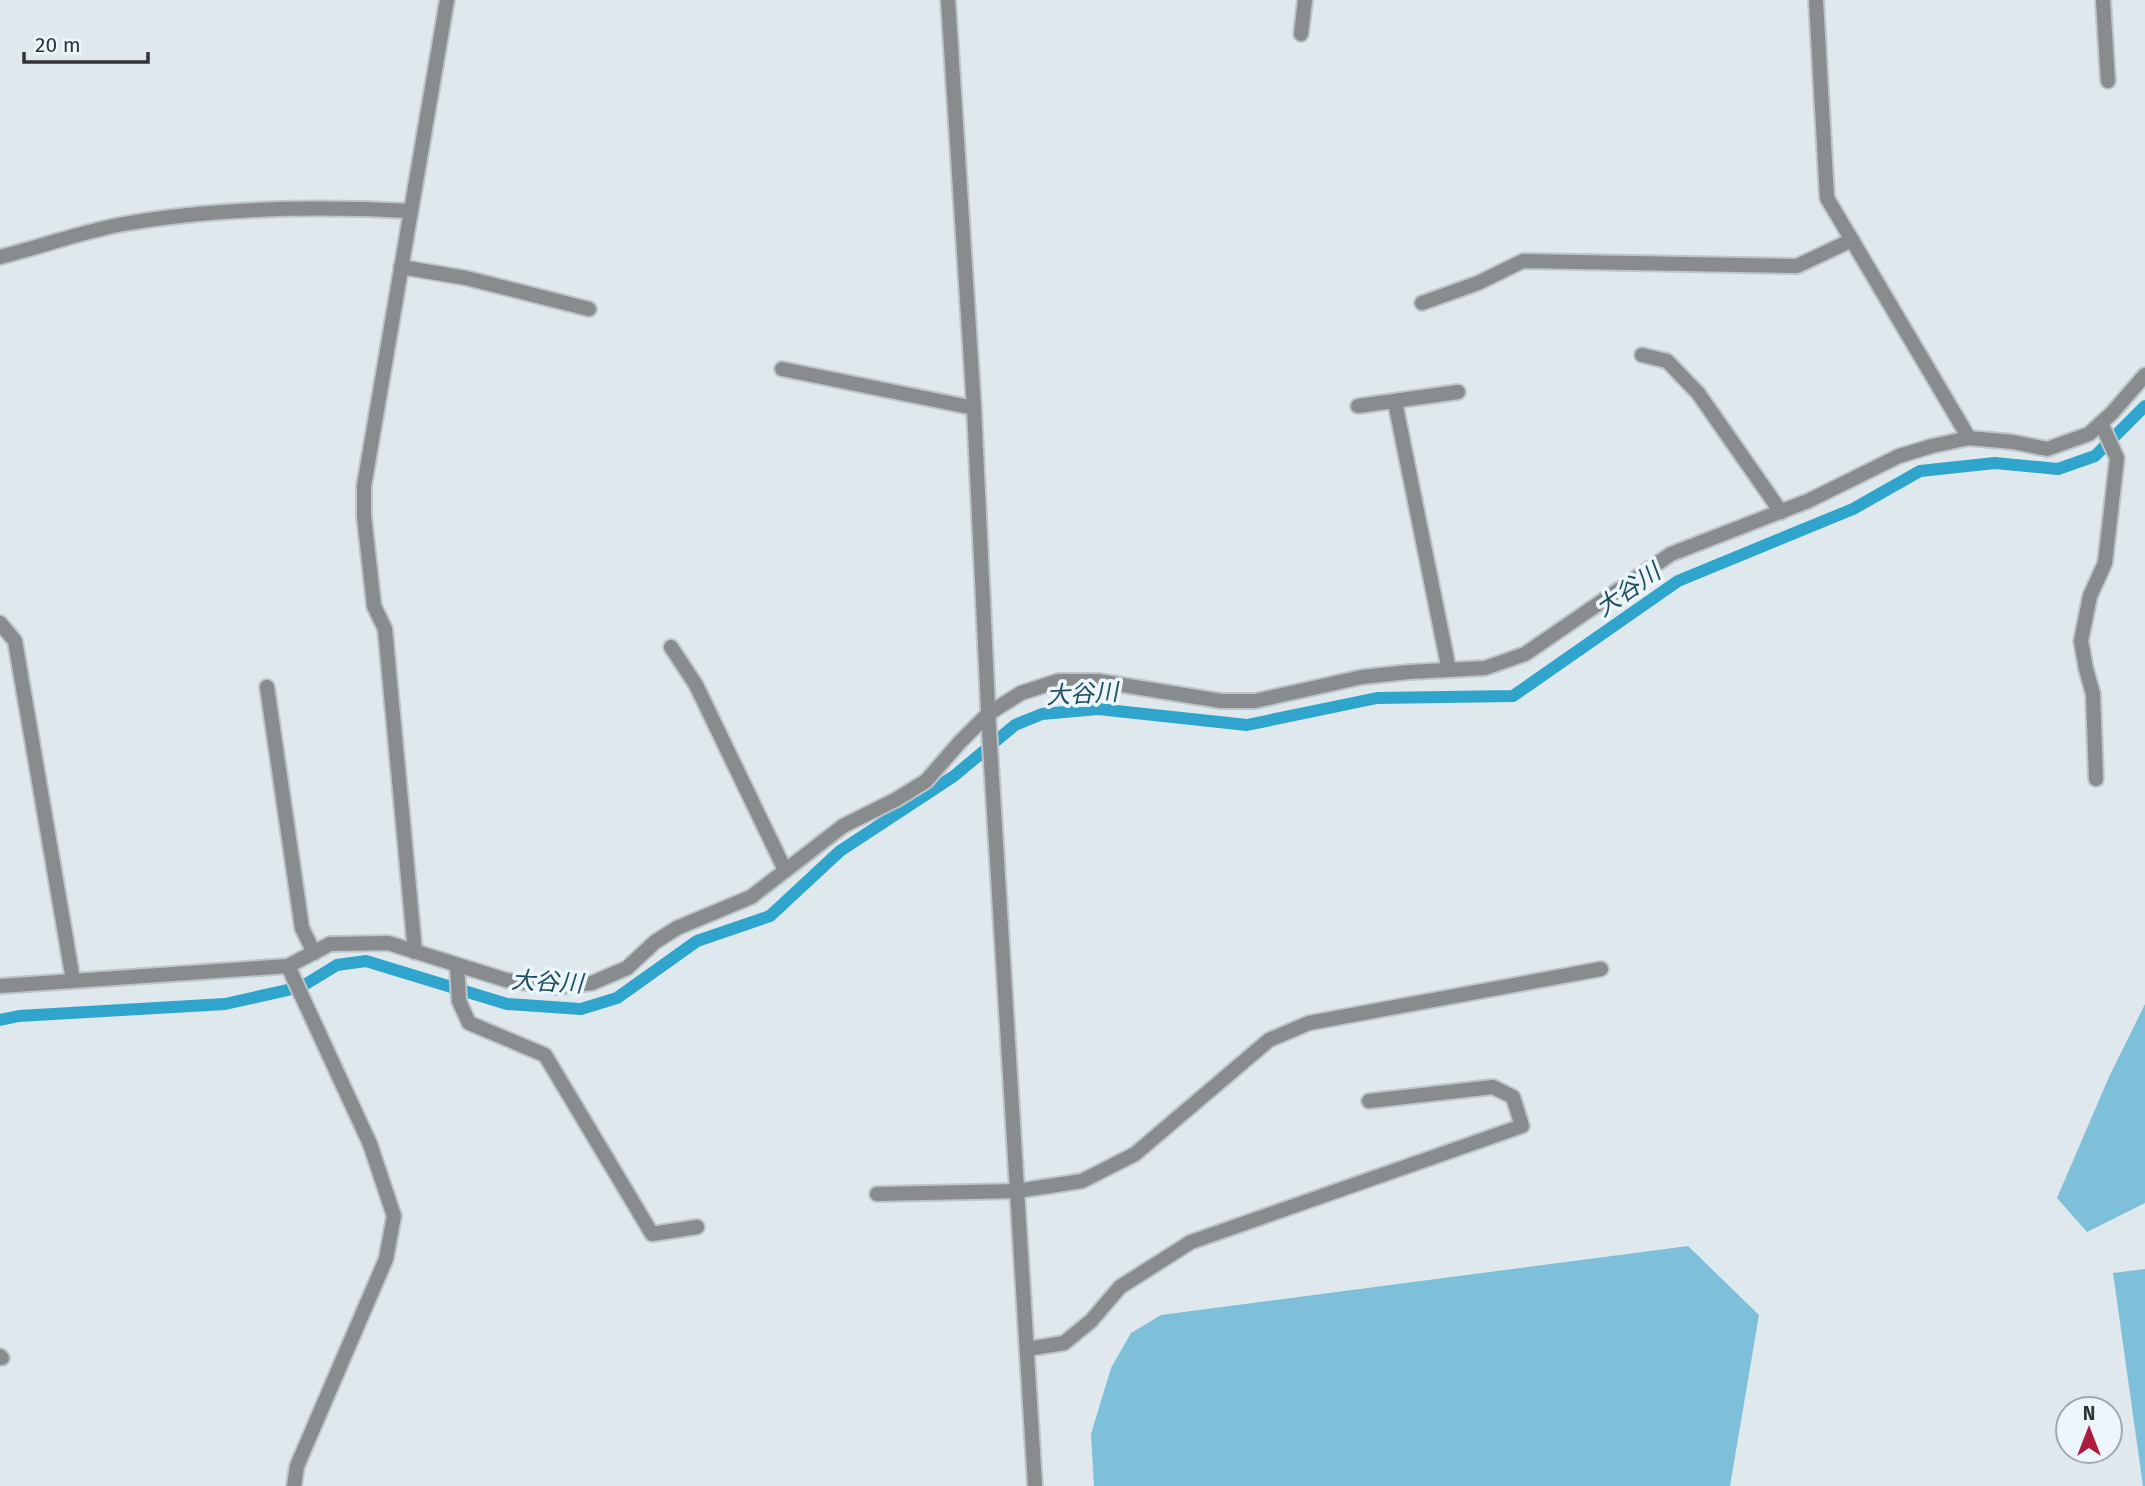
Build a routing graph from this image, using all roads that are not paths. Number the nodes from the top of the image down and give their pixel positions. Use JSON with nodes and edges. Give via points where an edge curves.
{"nodes":[{"id":1,"x":447,"y":0,"type":"edge"},
{"id":2,"x":948,"y":0,"type":"edge"},
{"id":3,"x":1305,"y":0,"type":"edge"},
{"id":4,"x":1816,"y":0,"type":"edge"},
{"id":5,"x":2103,"y":0,"type":"edge"},
{"id":6,"x":1300,"y":34,"type":"dead end"},
{"id":7,"x":2108,"y":81,"type":"dead end"},
{"id":8,"x":411,"y":211,"type":"junction"},
{"id":9,"x":1852,"y":240,"type":"junction"},
{"id":10,"x":0,"y":257,"type":"edge"},
{"id":11,"x":401,"y":267,"type":"junction"},
{"id":12,"x":1422,"y":303,"type":"dead end"},
{"id":13,"x":589,"y":309,"type":"dead end"},
{"id":14,"x":1642,"y":355,"type":"dead end"},
{"id":15,"x":782,"y":369,"type":"dead end"},
{"id":16,"x":2145,"y":375,"type":"edge"},
{"id":17,"x":1458,"y":392,"type":"dead end"},
{"id":18,"x":1395,"y":402,"type":"junction"},
{"id":19,"x":1358,"y":406,"type":"dead end"},
{"id":20,"x":974,"y":408,"type":"junction"},
{"id":21,"x":2101,"y":423,"type":"junction"},
{"id":22,"x":1969,"y":438,"type":"junction"},
{"id":23,"x":1781,"y":512,"type":"junction"},
{"id":24,"x":0,"y":623,"type":"edge"},
{"id":25,"x":671,"y":647,"type":"dead end"},
{"id":26,"x":1449,"y":670,"type":"junction"},
{"id":27,"x":267,"y":687,"type":"dead end"},
{"id":28,"x":988,"y":722,"type":"junction"},
{"id":29,"x":2096,"y":779,"type":"dead end"},
{"id":30,"x":785,"y":870,"type":"junction"},
{"id":31,"x":415,"y":951,"type":"junction"},
{"id":32,"x":314,"y":953,"type":"junction"},
{"id":33,"x":457,"y":965,"type":"junction"},
{"id":34,"x":288,"y":966,"type":"junction"},
{"id":35,"x":1601,"y":970,"type":"dead end"},
{"id":36,"x":73,"y":980,"type":"junction"},
{"id":37,"x":0,"y":986,"type":"edge"},
{"id":38,"x":1369,"y":1101,"type":"dead end"},
{"id":39,"x":1017,"y":1191,"type":"junction"},
{"id":40,"x":877,"y":1194,"type":"dead end"},
{"id":41,"x":697,"y":1227,"type":"dead end"},
{"id":42,"x":1027,"y":1349,"type":"junction"},
{"id":43,"x":294,"y":1486,"type":"edge"},
{"id":44,"x":1035,"y":1486,"type":"edge"}],
"edges":[{"from":1,"to":8,"type":"street"},
{"from":2,"to":20,"type":"street"},
{"from":3,"to":6,"type":"street"},
{"from":4,"to":9,"type":"street","via":[[1827,198]]},
{"from":5,"to":7,"type":"street"},
{"from":8,"to":10,"type":"street","via":[[331,207],[182,216],[117,225]]},
{"from":8,"to":11,"type":"street"},
{"from":9,"to":12,"type":"street","via":[[1797,266],[1524,261]]},
{"from":9,"to":22,"type":"street"},
{"from":11,"to":13,"type":"street"},
{"from":11,"to":31,"type":"street","via":[[364,486],[364,516],[374,606],[386,629]]},
{"from":14,"to":23,"type":"street","via":[[1667,361],[1698,393]]},
{"from":15,"to":20,"type":"street"},
{"from":16,"to":21,"type":"street"},
{"from":17,"to":18,"type":"street"},
{"from":18,"to":19,"type":"street"},
{"from":18,"to":26,"type":"street"},
{"from":20,"to":28,"type":"street"},
{"from":21,"to":22,"type":"street","via":[[2089,434],[2048,449]]},
{"from":21,"to":29,"type":"street","via":[[2117,458],[2105,563],[2090,596],[2081,641],[2093,694]]},
{"from":22,"to":23,"type":"street","via":[[1899,456]]},
{"from":23,"to":26,"type":"street","via":[[1671,554],[1525,654],[1485,668]]},
{"from":24,"to":36,"type":"street","via":[[15,640]]},
{"from":25,"to":30,"type":"street","via":[[696,685]]},
{"from":26,"to":28,"type":"street","via":[[1362,677],[1255,701],[1221,701],[1098,681],[1058,681],[1021,693]]},
{"from":27,"to":32,"type":"street","via":[[302,928]]},
{"from":28,"to":30,"type":"street","via":[[960,742],[926,780],[843,826]]},
{"from":28,"to":39,"type":"street"},
{"from":30,"to":33,"type":"street","via":[[751,897],[677,928],[627,968],[592,983],[557,987],[506,980]]},
{"from":31,"to":32,"type":"street","via":[[362,942],[330,944]]},
{"from":31,"to":33,"type":"street"},
{"from":32,"to":34,"type":"street"},
{"from":33,"to":41,"type":"street","via":[[459,1000],[469,1023],[545,1055],[652,1234]]},
{"from":34,"to":36,"type":"street"},
{"from":34,"to":43,"type":"street","via":[[370,1144],[394,1216],[386,1259],[297,1466]]},
{"from":35,"to":39,"type":"street","via":[[1309,1023],[1269,1040],[1135,1154],[1082,1181]]},
{"from":36,"to":37,"type":"street"},
{"from":38,"to":42,"type":"street","via":[[1493,1087],[1513,1097],[1522,1126],[1191,1242],[1120,1287],[1091,1321],[1064,1343]]},
{"from":39,"to":40,"type":"street"},
{"from":39,"to":42,"type":"street"},
{"from":42,"to":44,"type":"street"}]}
